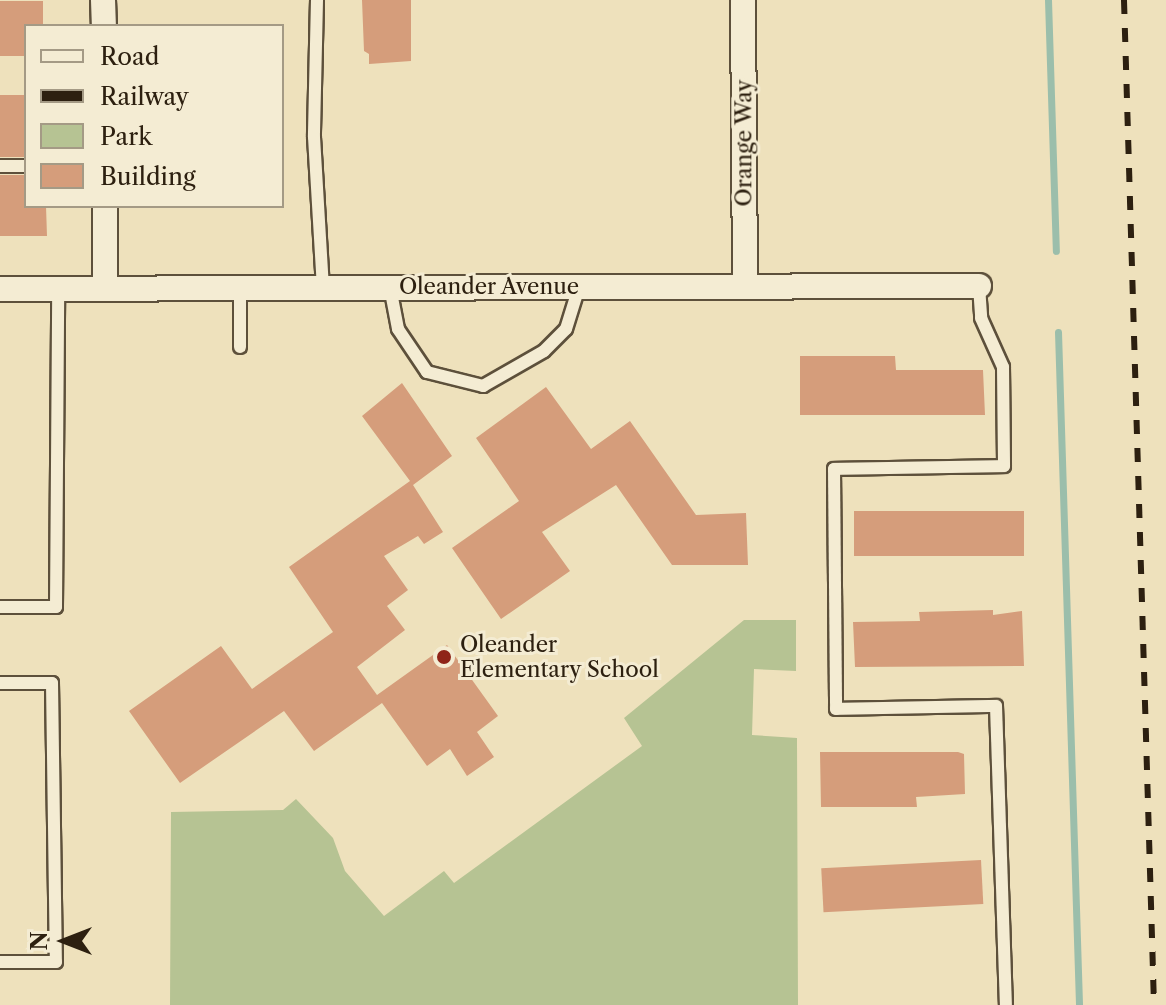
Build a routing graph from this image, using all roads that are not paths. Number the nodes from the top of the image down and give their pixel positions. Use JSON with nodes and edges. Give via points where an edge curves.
{"nodes":[{"id":1,"x":103,"y":0,"type":"edge"},
{"id":2,"x":317,"y":0,"type":"edge"},
{"id":3,"x":743,"y":0,"type":"edge"},
{"id":4,"x":104,"y":24,"type":"edge"},
{"id":5,"x":0,"y":166,"type":"edge"},
{"id":6,"x":24,"y":166,"type":"edge"},
{"id":7,"x":105,"y":208,"type":"edge"},
{"id":8,"x":745,"y":286,"type":"junction"},
{"id":9,"x":979,"y":286,"type":"joint"},
{"id":10,"x":390,"y":287,"type":"junction"},
{"id":11,"x":579,"y":287,"type":"junction"},
{"id":12,"x":105,"y":288,"type":"junction"},
{"id":13,"x":240,"y":288,"type":"junction"},
{"id":14,"x":323,"y":288,"type":"junction"},
{"id":15,"x":0,"y":289,"type":"edge"},
{"id":16,"x":58,"y":289,"type":"junction"},
{"id":17,"x":240,"y":347,"type":"dead end"},
{"id":18,"x":0,"y":607,"type":"edge"},
{"id":19,"x":0,"y":683,"type":"edge"},
{"id":20,"x":0,"y":962,"type":"edge"},
{"id":21,"x":1006,"y":1005,"type":"edge"}],
"edges":[{"from":1,"to":4,"type":"street"},
{"from":2,"to":14,"type":"lane","via":[[314,137]]},
{"from":3,"to":8,"type":"street","name":"Orange Way"},
{"from":5,"to":6,"type":"lane"},
{"from":7,"to":12,"type":"street"},
{"from":8,"to":9,"type":"street","name":"Oleander Avenue"},
{"from":8,"to":11,"type":"street","name":"Oleander Avenue"},
{"from":9,"to":21,"type":"lane","via":[[981,318],[1003,367],[1004,466],[834,469],[836,709],[996,706]]},
{"from":10,"to":11,"type":"street","name":"Oleander Avenue"},
{"from":10,"to":11,"type":"lane","via":[[398,329],[427,372],[483,386],[544,351],[566,329]]},
{"from":10,"to":14,"type":"street","name":"Oleander Avenue"},
{"from":12,"to":13,"type":"street","name":"Oleander Avenue"},
{"from":12,"to":16,"type":"street","name":"Oleander Avenue"},
{"from":13,"to":14,"type":"street","name":"Oleander Avenue"},
{"from":13,"to":17,"type":"lane"},
{"from":15,"to":16,"type":"street","name":"Oleander Avenue"},
{"from":16,"to":18,"type":"lane","via":[[56,607]]},
{"from":19,"to":20,"type":"lane","via":[[52,683],[56,962]]}]}
